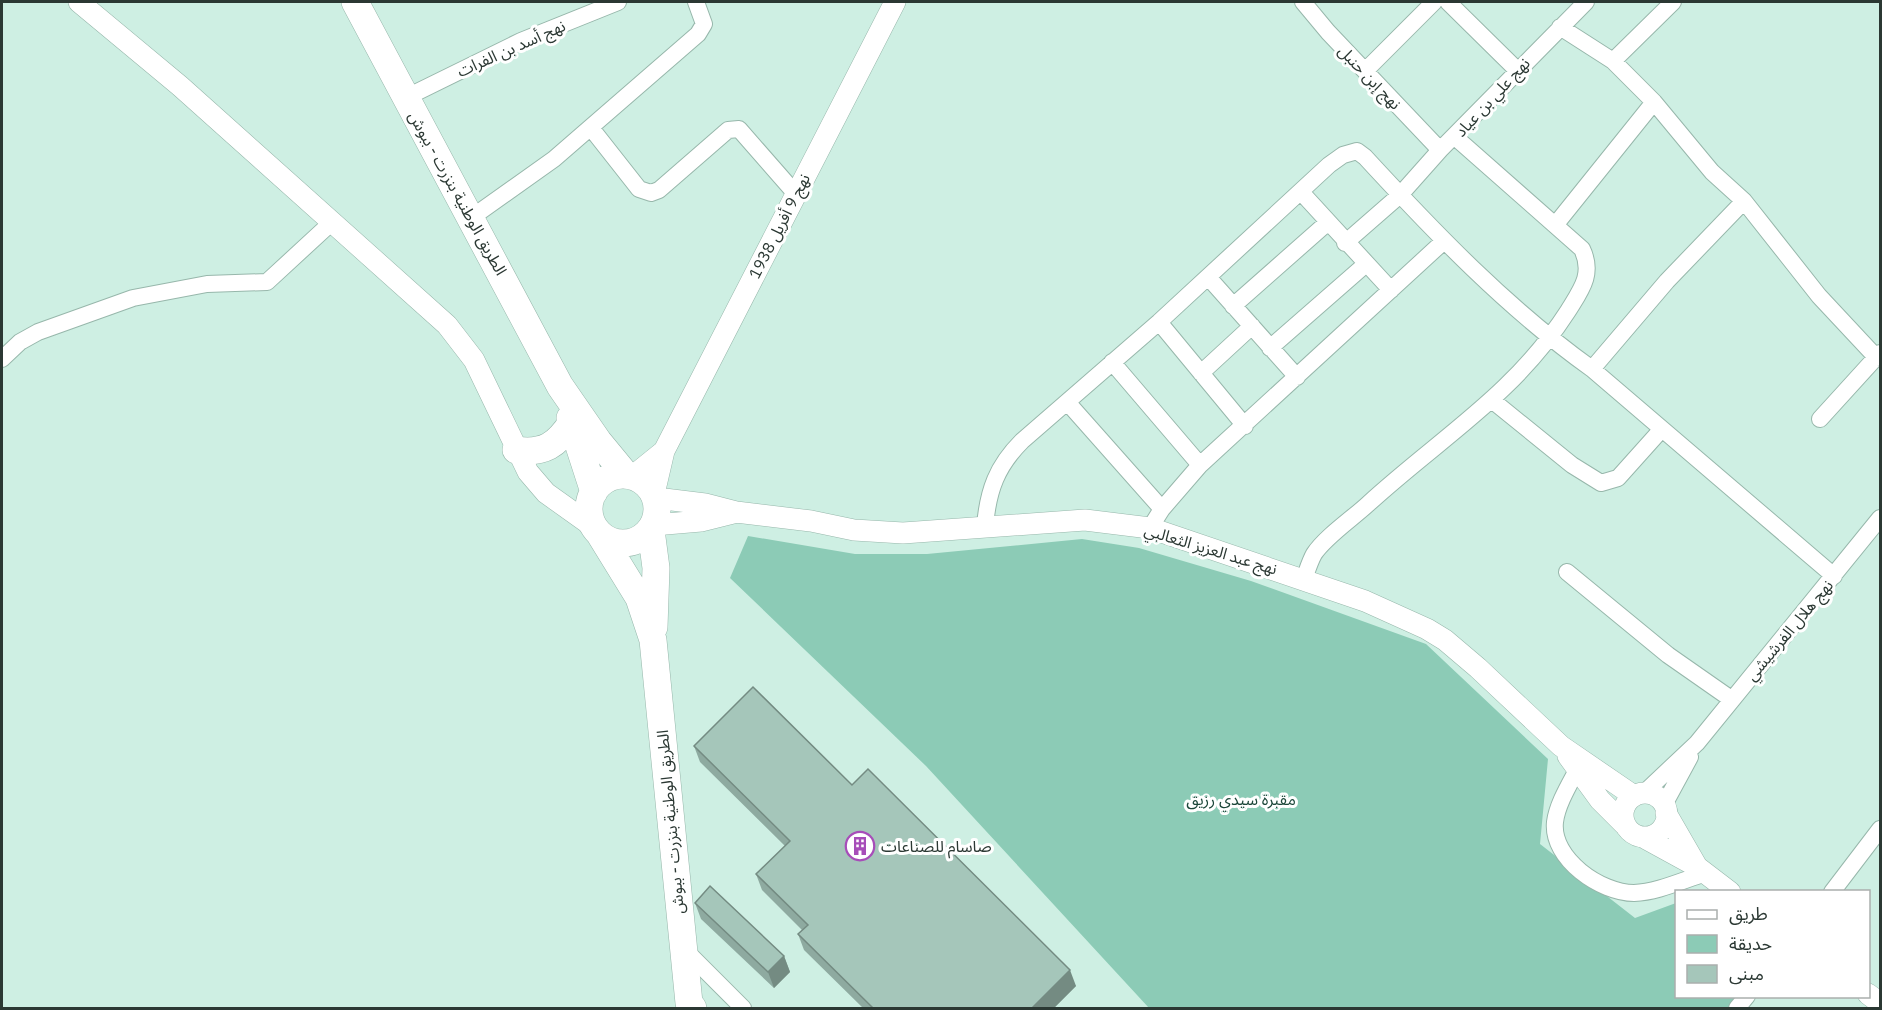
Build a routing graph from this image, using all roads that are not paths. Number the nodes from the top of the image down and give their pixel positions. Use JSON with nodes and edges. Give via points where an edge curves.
{"nodes":[{"id":1,"x":79,"y":2,"type":"edge"},
{"id":2,"x":355,"y":2,"type":"edge"},
{"id":3,"x":618,"y":2,"type":"edge"},
{"id":4,"x":696,"y":2,"type":"edge"},
{"id":5,"x":895,"y":2,"type":"edge"},
{"id":6,"x":1303,"y":2,"type":"edge"},
{"id":7,"x":1434,"y":2,"type":"edge"},
{"id":8,"x":1448,"y":2,"type":"edge"},
{"id":9,"x":1586,"y":2,"type":"edge"},
{"id":10,"x":1673,"y":2,"type":"edge"},
{"id":11,"x":1560,"y":27,"type":"junction"},
{"id":12,"x":1613,"y":61,"type":"junction"},
{"id":13,"x":1517,"y":70,"type":"junction"},
{"id":14,"x":1365,"y":71,"type":"junction"},
{"id":15,"x":405,"y":98,"type":"junction"},
{"id":16,"x":1654,"y":102,"type":"junction"},
{"id":17,"x":591,"y":129,"type":"junction"},
{"id":18,"x":1455,"y":136,"type":"junction"},
{"id":19,"x":1440,"y":150,"type":"junction"},
{"id":20,"x":1301,"y":192,"type":"junction"},
{"id":21,"x":795,"y":194,"type":"junction"},
{"id":22,"x":1400,"y":195,"type":"junction"},
{"id":23,"x":1744,"y":201,"type":"junction"},
{"id":24,"x":471,"y":218,"type":"junction"},
{"id":25,"x":331,"y":223,"type":"junction"},
{"id":26,"x":1327,"y":223,"type":"junction"},
{"id":27,"x":1556,"y":224,"type":"junction"},
{"id":28,"x":1444,"y":241,"type":"junction"},
{"id":29,"x":1345,"y":243,"type":"junction"},
{"id":30,"x":1366,"y":264,"type":"junction"},
{"id":31,"x":1208,"y":277,"type":"junction"},
{"id":32,"x":1391,"y":290,"type":"junction"},
{"id":33,"x":1233,"y":306,"type":"junction"},
{"id":34,"x":1159,"y":322,"type":"junction"},
{"id":35,"x":1252,"y":326,"type":"junction"},
{"id":36,"x":1550,"y":339,"type":"junction"},
{"id":37,"x":1270,"y":348,"type":"junction"},
{"id":38,"x":1879,"y":356,"type":"edge"},
{"id":39,"x":2,"y":359,"type":"edge"},
{"id":40,"x":1112,"y":362,"type":"junction"},
{"id":41,"x":1592,"y":369,"type":"junction"},
{"id":42,"x":1201,"y":373,"type":"junction"},
{"id":43,"x":1297,"y":377,"type":"junction"},
{"id":44,"x":560,"y":386,"type":"junction"},
{"id":45,"x":1493,"y":401,"type":"junction"},
{"id":46,"x":1068,"y":403,"type":"junction"},
{"id":47,"x":1820,"y":419,"type":"dead end"},
{"id":48,"x":572,"y":422,"type":"junction"},
{"id":49,"x":1245,"y":426,"type":"junction"},
{"id":50,"x":1661,"y":430,"type":"junction"},
{"id":51,"x":516,"y":450,"type":"junction"},
{"id":52,"x":664,"y":451,"type":"junction"},
{"id":53,"x":1200,"y":465,"type":"junction"},
{"id":54,"x":630,"y":476,"type":"junction"},
{"id":55,"x":546,"y":493,"type":"junction"},
{"id":56,"x":593,"y":495,"type":"junction"},
{"id":57,"x":655,"y":496,"type":"junction"},
{"id":58,"x":1162,"y":509,"type":"junction"},
{"id":59,"x":736,"y":512,"type":"junction"},
{"id":60,"x":1881,"y":518,"type":"edge"},
{"id":61,"x":985,"y":526,"type":"junction"},
{"id":62,"x":653,"y":527,"type":"junction"},
{"id":63,"x":1150,"y":528,"type":"junction"},
{"id":64,"x":597,"y":530,"type":"junction"},
{"id":65,"x":1567,"y":572,"type":"dead end"},
{"id":66,"x":1834,"y":576,"type":"junction"},
{"id":67,"x":1304,"y":579,"type":"junction"},
{"id":68,"x":653,"y":640,"type":"junction"},
{"id":69,"x":1731,"y":699,"type":"junction"},
{"id":70,"x":1697,"y":743,"type":"junction"},
{"id":71,"x":1561,"y":746,"type":"junction"},
{"id":72,"x":1577,"y":770,"type":"junction"},
{"id":73,"x":1639,"y":795,"type":"junction"},
{"id":74,"x":1665,"y":809,"type":"junction"},
{"id":75,"x":1624,"y":824,"type":"junction"},
{"id":76,"x":1881,"y":829,"type":"edge"},
{"id":77,"x":1643,"y":837,"type":"junction"},
{"id":78,"x":1701,"y":869,"type":"junction"},
{"id":79,"x":1729,"y":890,"type":"edge"},
{"id":80,"x":1833,"y":890,"type":"edge"},
{"id":81,"x":682,"y":947,"type":"junction"},
{"id":82,"x":689,"y":1007,"type":"edge"},
{"id":83,"x":743,"y":1008,"type":"edge"}],
"edges":[{"from":1,"to":25,"type":"street","via":[[180,86]]},
{"from":2,"to":15,"type":"main road","name":"الطريق الوطنية بنزرت - ببوش"},
{"from":3,"to":15,"type":"street","name":"نهج أسد بن الفرات","via":[[521,41]]},
{"from":4,"to":17,"type":"street","via":[[704,24],[698,34]]},
{"from":5,"to":21,"type":"street","name":"نهج 9 أفريل 1938"},
{"from":6,"to":14,"type":"street","name":"نهج إبن حنبل"},
{"from":7,"to":14,"type":"street"},
{"from":8,"to":13,"type":"street"},
{"from":9,"to":11,"type":"street","name":"نهج علي بن عياد"},
{"from":10,"to":12,"type":"street"},
{"from":11,"to":12,"type":"street"},
{"from":11,"to":13,"type":"street","name":"نهج علي بن عياد"},
{"from":12,"to":16,"type":"street"},
{"from":13,"to":18,"type":"street","name":"نهج علي بن عياد"},
{"from":14,"to":19,"type":"street","name":"نهج إبن حنبل"},
{"from":15,"to":24,"type":"main road","name":"الطريق الوطنية بنزرت - ببوش"},
{"from":16,"to":23,"type":"street","via":[[1712,172]]},
{"from":16,"to":27,"type":"street"},
{"from":17,"to":21,"type":"street","via":[[639,189],[651,193],[728,130],[739,129]]},
{"from":17,"to":24,"type":"street"},
{"from":18,"to":19,"type":"street","name":"نهج علي بن عياد"},
{"from":18,"to":27,"type":"street"},
{"from":19,"to":22,"type":"street","name":"نهج علي بن عياد"},
{"from":20,"to":22,"type":"street","via":[[1335,160],[1357,151]]},
{"from":20,"to":26,"type":"street"},
{"from":20,"to":31,"type":"street"},
{"from":21,"to":52,"type":"street","name":"نهج 9 أفريل 1938"},
{"from":22,"to":28,"type":"street"},
{"from":22,"to":29,"type":"street","name":"نهج علي بن عياد"},
{"from":23,"to":38,"type":"street","via":[[1819,296]]},
{"from":23,"to":41,"type":"street","via":[[1667,281]]},
{"from":24,"to":44,"type":"main road","name":"الطريق الوطنية بنزرت - ببوش"},
{"from":25,"to":39,"type":"street","via":[[267,282],[207,284],[133,298],[38,332]]},
{"from":25,"to":51,"type":"street","via":[[423,302],[462,342],[486,382]]},
{"from":26,"to":29,"type":"street"},
{"from":26,"to":33,"type":"street"},
{"from":27,"to":36,"type":"street","via":[[1582,249],[1588,270],[1580,292]]},
{"from":28,"to":32,"type":"street"},
{"from":28,"to":36,"type":"street"},
{"from":29,"to":30,"type":"street"},
{"from":30,"to":32,"type":"street"},
{"from":30,"to":37,"type":"street"},
{"from":31,"to":33,"type":"street"},
{"from":31,"to":34,"type":"street"},
{"from":32,"to":43,"type":"street"},
{"from":33,"to":35,"type":"street"},
{"from":34,"to":40,"type":"street"},
{"from":34,"to":42,"type":"street"},
{"from":35,"to":37,"type":"street"},
{"from":35,"to":42,"type":"street"},
{"from":36,"to":41,"type":"street"},
{"from":36,"to":45,"type":"street"},
{"from":37,"to":43,"type":"street"},
{"from":38,"to":47,"type":"street"},
{"from":40,"to":46,"type":"street"},
{"from":40,"to":53,"type":"street"},
{"from":41,"to":50,"type":"street"},
{"from":42,"to":49,"type":"street"},
{"from":43,"to":49,"type":"street"},
{"from":44,"to":48,"type":"main road","name":"الطريق الوطنية بنزرت - ببوش"},
{"from":44,"to":54,"type":"main road","name":"الطريق الوطنية بنزرت - ببوش","via":[[598,441]]},
{"from":45,"to":50,"type":"street","via":[[1572,465],[1601,483],[1618,478]]},
{"from":45,"to":67,"type":"street","via":[[1410,466],[1315,553]]},
{"from":46,"to":58,"type":"street"},
{"from":46,"to":61,"type":"street","via":[[1022,441],[999,468],[990,490]]},
{"from":48,"to":51,"type":"main road","via":[[551,447]]},
{"from":48,"to":56,"type":"main road","name":"الطريق الوطنية بنزرت - ببوش"},
{"from":49,"to":53,"type":"street"},
{"from":50,"to":66,"type":"street"},
{"from":51,"to":55,"type":"street"},
{"from":52,"to":54,"type":"street"},
{"from":52,"to":57,"type":"street"},
{"from":53,"to":58,"type":"street"},
{"from":54,"to":56,"type":"main road","via":[[605,480]]},
{"from":54,"to":57,"type":"main road","via":[[649,486]]},
{"from":55,"to":56,"type":"street","via":[[577,500]]},
{"from":55,"to":64,"type":"street"},
{"from":56,"to":64,"type":"main road","via":[[590,516]]},
{"from":57,"to":59,"type":"street","name":"نهج عبد العزيز الثعالبي"},
{"from":57,"to":62,"type":"main road","via":[[657,513]]},
{"from":58,"to":63,"type":"street"},
{"from":59,"to":61,"type":"street","name":"نهج عبد العزيز الثعالبي","via":[[903,533]]},
{"from":59,"to":62,"type":"street"},
{"from":60,"to":66,"type":"street","name":"نهج هلال الفرشيشي"},
{"from":61,"to":63,"type":"street","name":"نهج عبد العزيز الثعالبي","via":[[1085,520]]},
{"from":62,"to":64,"type":"main road","via":[[639,540],[625,543],[610,541]]},
{"from":62,"to":68,"type":"main road","name":"الطريق الوطنية بنزرت - ببوش","via":[[657,600]]},
{"from":63,"to":67,"type":"street","name":"نهج عبد العزيز الثعالبي"},
{"from":64,"to":68,"type":"main road","name":"الطريق الوطنية بنزرت - ببوش","via":[[639,598]]},
{"from":65,"to":69,"type":"street","via":[[1668,655]]},
{"from":66,"to":69,"type":"street","name":"نهج هلال الفرشيشي"},
{"from":67,"to":71,"type":"street","name":"نهج عبد العزيز الثعالبي","via":[[1365,601],[1445,640]]},
{"from":68,"to":81,"type":"main road","name":"الطريق الوطنية بنزرت - ببوش"},
{"from":69,"to":70,"type":"street","name":"نهج هلال الفرشيشي"},
{"from":70,"to":73,"type":"street","name":"نهج هلال الفرشيشي"},
{"from":70,"to":74,"type":"street","name":"نهج هلال الفرشيشي"},
{"from":71,"to":72,"type":"street","name":"نهج عبد العزيز الثعالبي"},
{"from":71,"to":73,"type":"street","name":"نهج عبد العزيز الثعالبي"},
{"from":72,"to":75,"type":"street","name":"نهج عبد العزيز الثعالبي"},
{"from":72,"to":78,"type":"street","via":[[1555,824],[1560,846],[1575,866],[1614,889],[1634,893],[1649,891]]},
{"from":73,"to":74,"type":"street","via":[[1659,799]]},
{"from":73,"to":75,"type":"street","via":[[1625,808]]},
{"from":74,"to":77,"type":"street","via":[[1661,830]]},
{"from":74,"to":78,"type":"street"},
{"from":75,"to":77,"type":"street","via":[[1632,834]]},
{"from":76,"to":80,"type":"street"},
{"from":77,"to":78,"type":"street"},
{"from":78,"to":79,"type":"street"},
{"from":81,"to":82,"type":"main road","name":"الطريق الوطنية بنزرت - ببوش"},
{"from":81,"to":83,"type":"street"}]}
